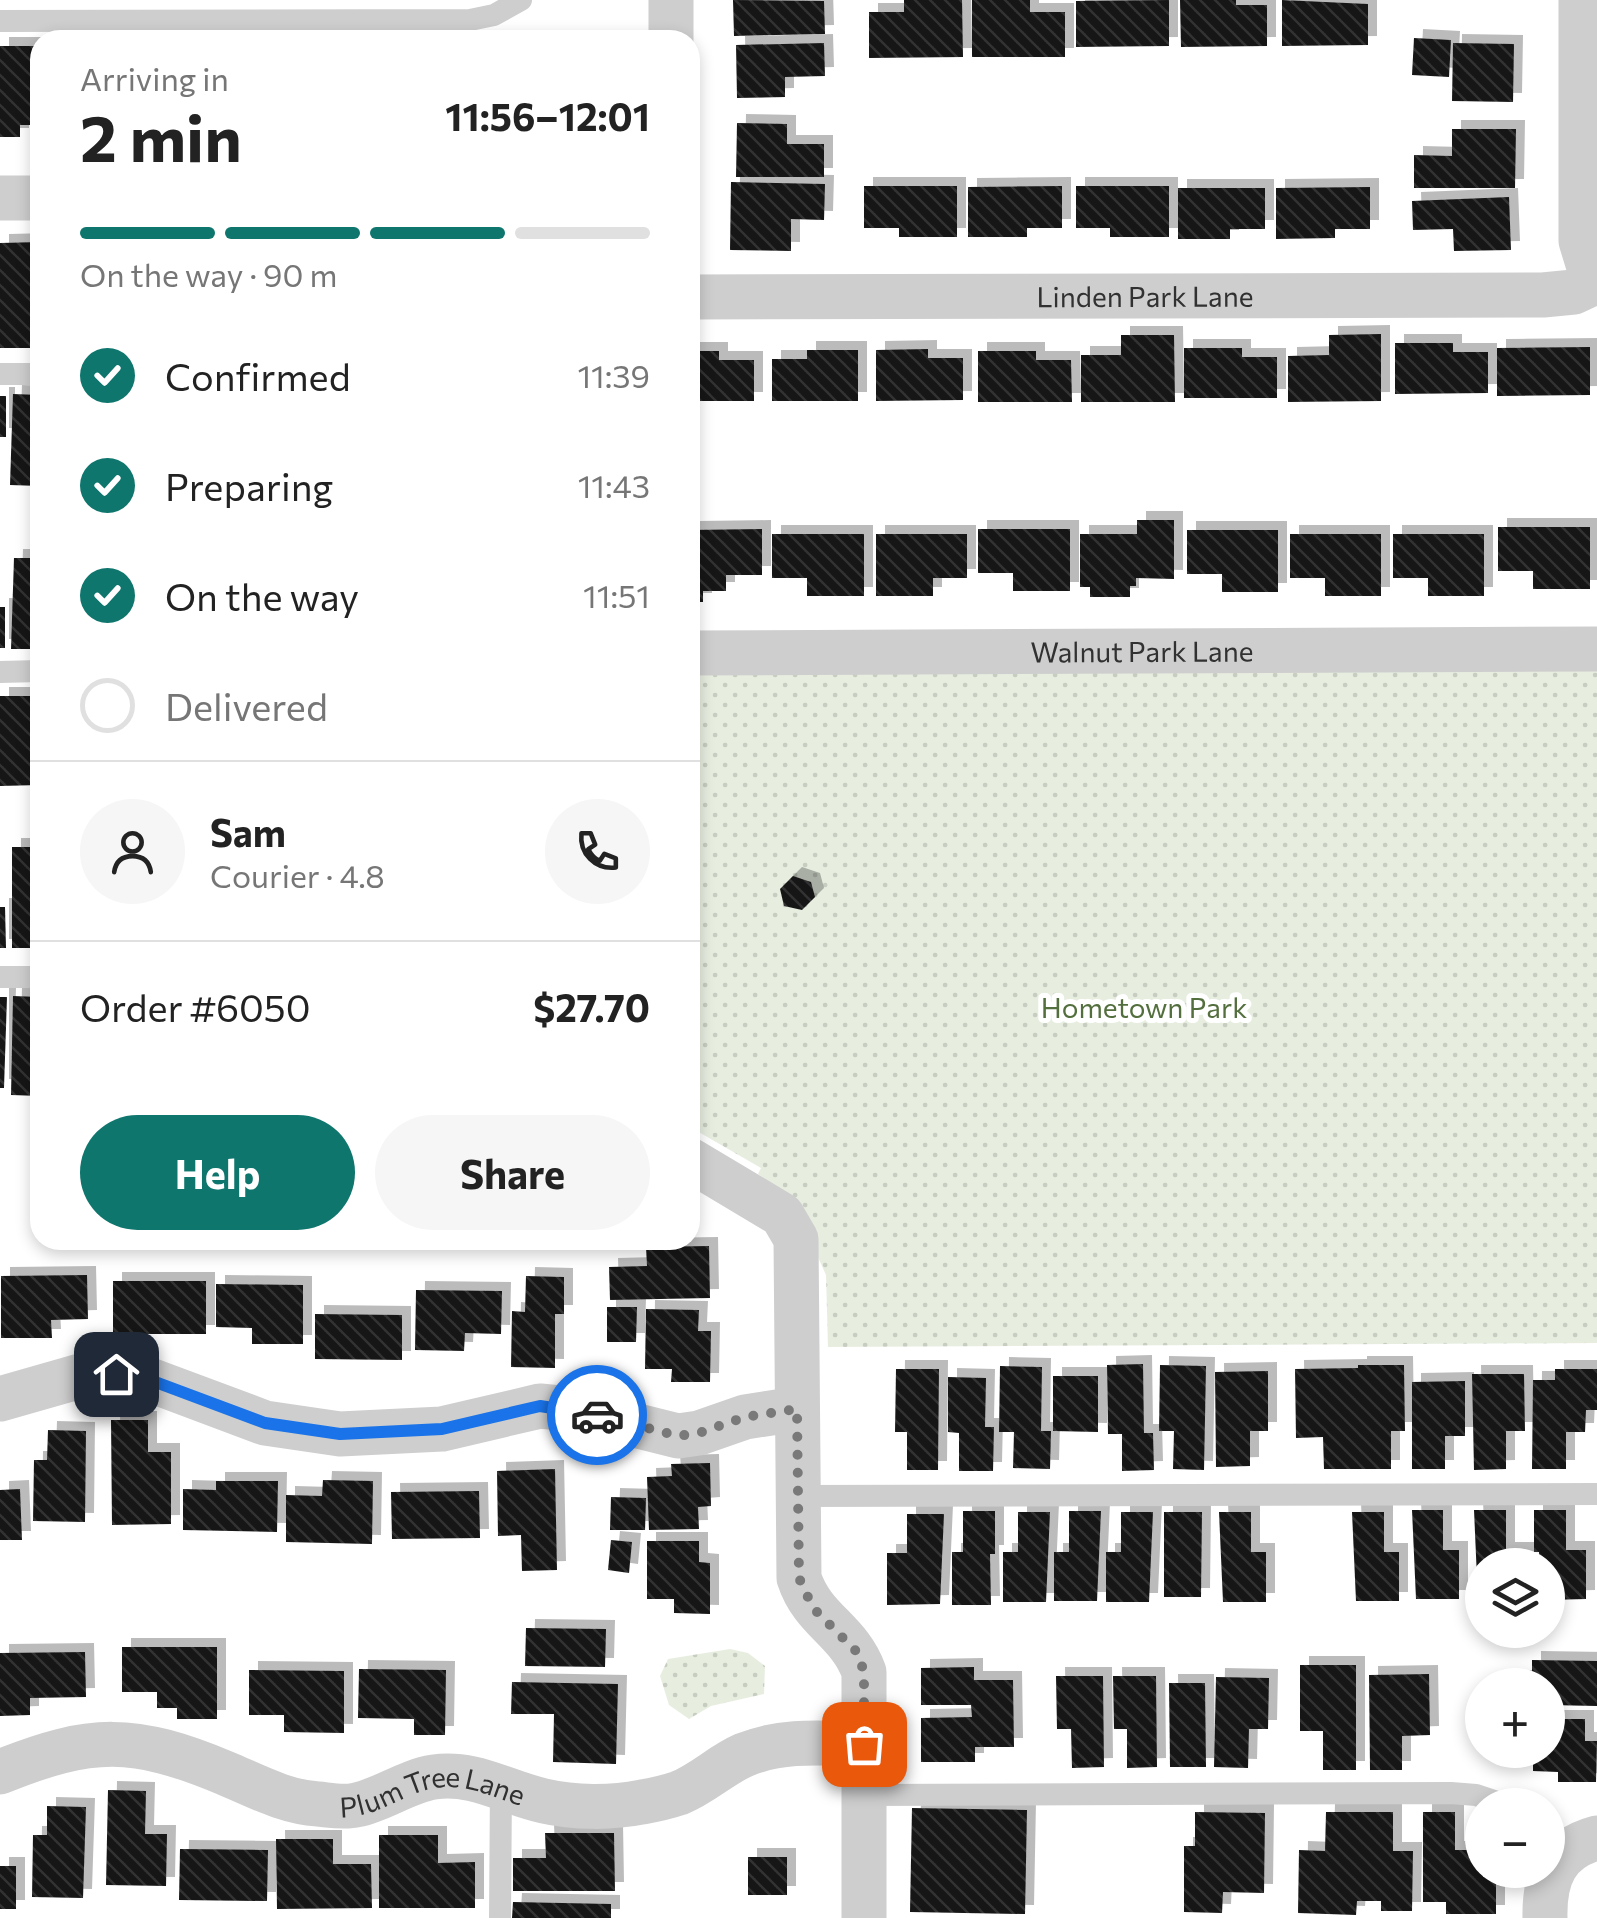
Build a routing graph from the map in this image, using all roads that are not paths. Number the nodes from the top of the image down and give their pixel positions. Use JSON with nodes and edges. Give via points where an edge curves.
{"nodes":[{"id":1,"x":521,"y":0,"type":"edge"},
{"id":2,"x":671,"y":0,"type":"edge"},
{"id":3,"x":1582,"y":0,"type":"edge"},
{"id":4,"x":0,"y":22,"type":"edge"},
{"id":5,"x":671,"y":30,"type":"edge"},
{"id":6,"x":0,"y":198,"type":"edge"},
{"id":7,"x":30,"y":198,"type":"edge"},
{"id":8,"x":1597,"y":279,"type":"edge"},
{"id":9,"x":700,"y":297,"type":"edge"},
{"id":10,"x":0,"y":374,"type":"edge"},
{"id":11,"x":30,"y":374,"type":"edge"},
{"id":12,"x":1597,"y":649,"type":"edge"},
{"id":13,"x":700,"y":653,"type":"edge"},
{"id":14,"x":0,"y":672,"type":"edge"},
{"id":15,"x":30,"y":672,"type":"edge"},
{"id":16,"x":0,"y":977,"type":"edge"},
{"id":17,"x":30,"y":977,"type":"edge"},
{"id":18,"x":700,"y":1166,"type":"edge"},
{"id":19,"x":0,"y":1399,"type":"edge"},
{"id":20,"x":797,"y":1409,"type":"junction"},
{"id":21,"x":1597,"y":1494,"type":"edge"},
{"id":22,"x":798,"y":1496,"type":"junction"},
{"id":23,"x":864,"y":1744,"type":"junction"},
{"id":24,"x":0,"y":1772,"type":"edge"},
{"id":25,"x":501,"y":1785,"type":"junction"},
{"id":26,"x":1465,"y":1795,"type":"edge"},
{"id":27,"x":864,"y":1796,"type":"junction"},
{"id":28,"x":1569,"y":1844,"type":"edge"},
{"id":29,"x":500,"y":1918,"type":"edge"},
{"id":30,"x":864,"y":1918,"type":"edge"},
{"id":31,"x":1544,"y":1918,"type":"edge"}],
"edges":[{"from":1,"to":4,"type":"lane","via":[[470,20]]},
{"from":2,"to":5,"type":"street"},
{"from":3,"to":8,"type":"street","via":[[1580,240]]},
{"from":6,"to":7,"type":"street"},
{"from":8,"to":9,"type":"street","name":"Linden Park Lane","via":[[1574,292],[1543,295]]},
{"from":10,"to":11,"type":"lane"},
{"from":12,"to":13,"type":"street","name":"Walnut Park Lane"},
{"from":14,"to":15,"type":"lane"},
{"from":16,"to":17,"type":"lane"},
{"from":18,"to":20,"type":"street","via":[[782,1215],[796,1239]]},
{"from":19,"to":20,"type":"street","via":[[84,1375],[116,1374],[265,1423],[340,1434],[442,1429],[540,1406],[678,1436]]},
{"from":20,"to":22,"type":"street"},
{"from":21,"to":22,"type":"lane"},
{"from":22,"to":23,"type":"street","via":[[799,1578],[813,1608],[857,1652],[864,1672]]},
{"from":23,"to":25,"type":"street","name":"Plum Tree Lane","via":[[769,1746],[680,1793],[637,1803],[576,1806]]},
{"from":23,"to":27,"type":"street"},
{"from":24,"to":25,"type":"street","name":"Plum Tree Lane","via":[[78,1745],[118,1744],[195,1760],[290,1800],[317,1804],[354,1806],[433,1778]]},
{"from":25,"to":29,"type":"lane"},
{"from":26,"to":27,"type":"lane"},
{"from":27,"to":30,"type":"street"},
{"from":28,"to":31,"type":"street","via":[[1550,1872]]}]}
